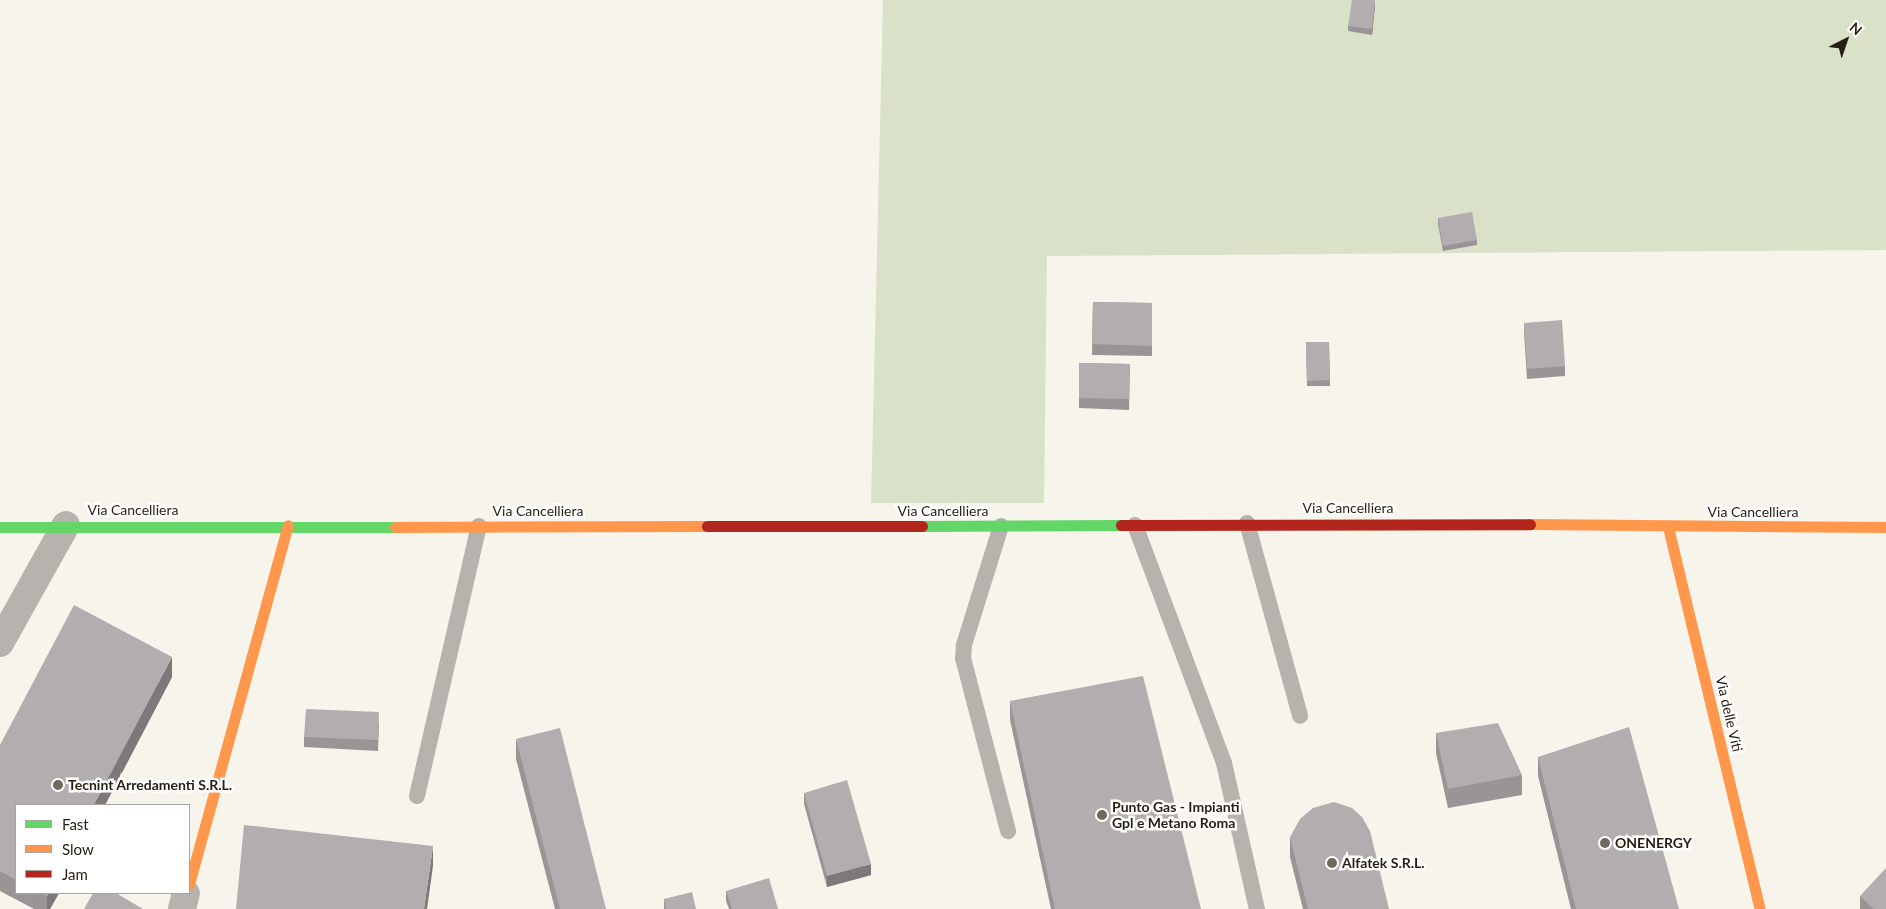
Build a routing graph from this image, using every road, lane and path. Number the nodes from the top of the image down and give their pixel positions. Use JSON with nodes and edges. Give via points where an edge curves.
{"nodes":[{"id":1,"x":1247,"y":523,"type":"junction"},
{"id":2,"x":66,"y":525,"type":"junction"},
{"id":3,"x":288,"y":525,"type":"junction"},
{"id":4,"x":1135,"y":525,"type":"junction"},
{"id":5,"x":479,"y":526,"type":"junction"},
{"id":6,"x":1001,"y":526,"type":"junction"},
{"id":7,"x":0,"y":527,"type":"edge"},
{"id":8,"x":1668,"y":527,"type":"junction"},
{"id":9,"x":1886,"y":527,"type":"edge"},
{"id":10,"x":0,"y":643,"type":"edge"},
{"id":11,"x":1300,"y":716,"type":"dead end"},
{"id":12,"x":417,"y":796,"type":"dead end"},
{"id":13,"x":1008,"y":831,"type":"dead end"},
{"id":14,"x":190,"y":880,"type":"edge"},
{"id":15,"x":186,"y":894,"type":"edge"},
{"id":16,"x":182,"y":909,"type":"edge"},
{"id":17,"x":1257,"y":909,"type":"edge"},
{"id":18,"x":1760,"y":909,"type":"edge"}],
"edges":[{"from":1,"to":4,"type":"street","name":"Via Cancelliera"},
{"from":1,"to":8,"type":"street","name":"Via Cancelliera"},
{"from":1,"to":11,"type":"lane"},
{"from":2,"to":3,"type":"street","name":"Via Cancelliera"},
{"from":2,"to":7,"type":"street","name":"Via Cancelliera"},
{"from":2,"to":10,"type":"street"},
{"from":3,"to":5,"type":"street","name":"Via Cancelliera"},
{"from":3,"to":14,"type":"street"},
{"from":4,"to":6,"type":"street","name":"Via Cancelliera"},
{"from":4,"to":17,"type":"lane","via":[[1224,762]]},
{"from":5,"to":6,"type":"street","name":"Via Cancelliera"},
{"from":5,"to":12,"type":"lane"},
{"from":6,"to":13,"type":"lane","via":[[964,645],[963,658]]},
{"from":8,"to":9,"type":"street","name":"Via Cancelliera"},
{"from":8,"to":18,"type":"street","name":"Via delle Viti"},
{"from":15,"to":16,"type":"street"}]}
